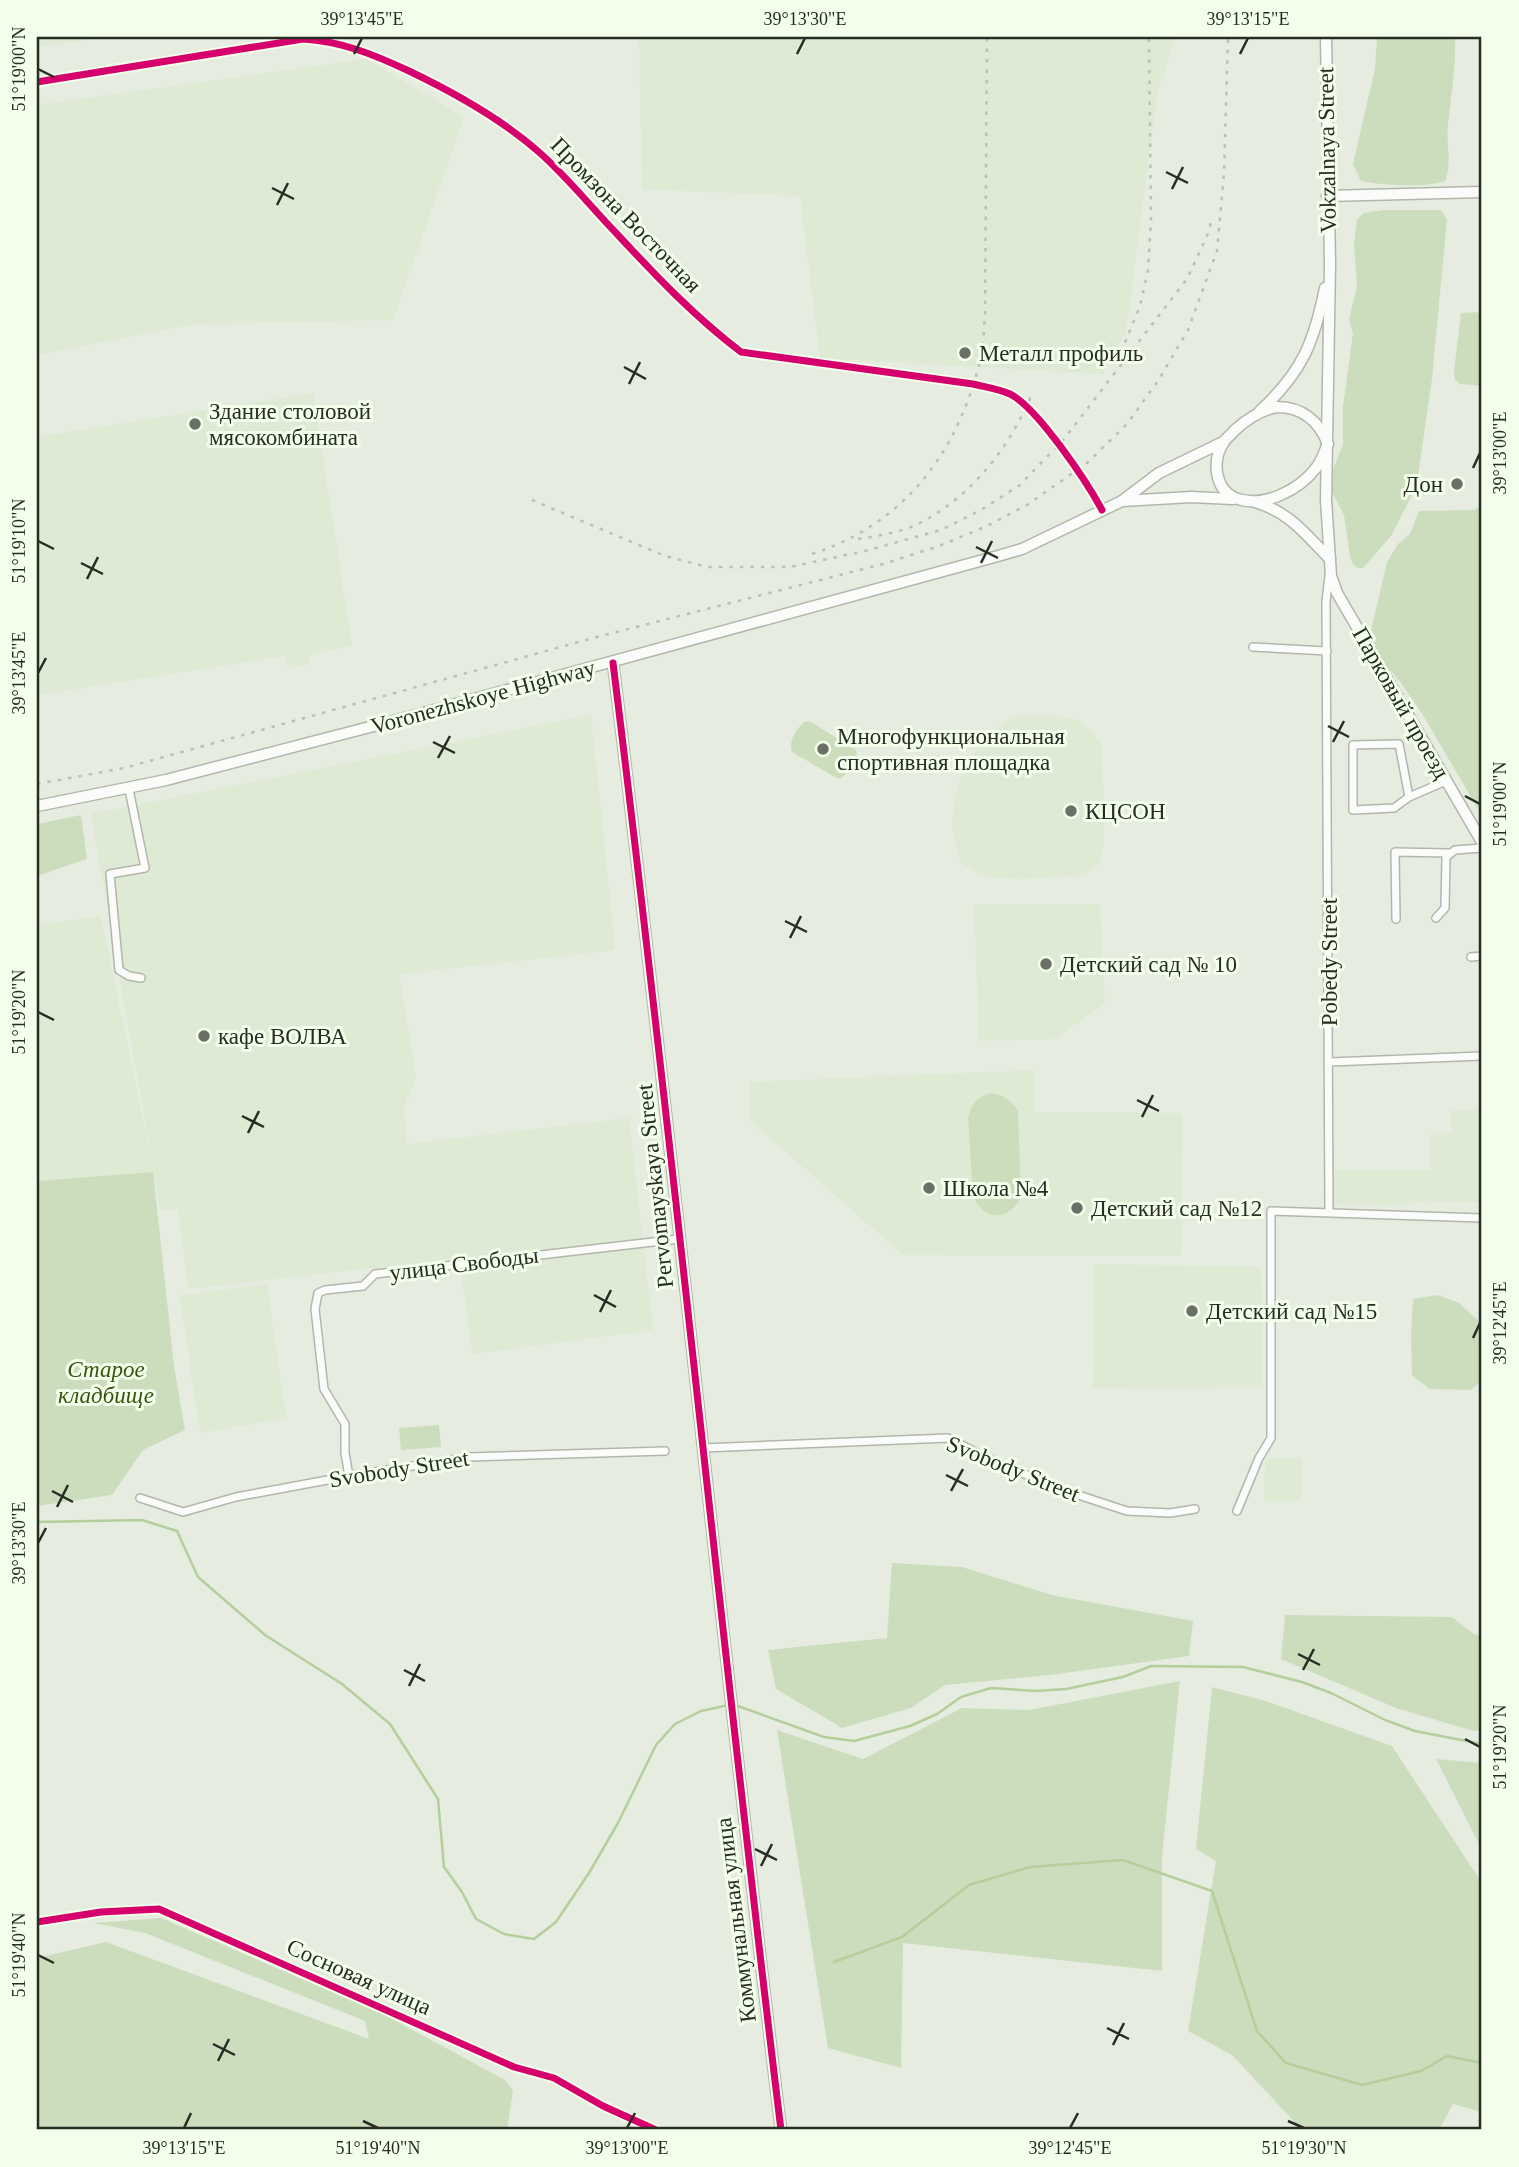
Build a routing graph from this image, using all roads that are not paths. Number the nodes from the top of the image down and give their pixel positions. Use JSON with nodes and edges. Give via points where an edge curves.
{"nodes":[{"id":1,"x":1326,"y":37,"type":"edge"},
{"id":2,"x":37,"y":82,"type":"edge"},
{"id":3,"x":1482,"y":192,"type":"edge"},
{"id":4,"x":1327,"y":196,"type":"junction"},
{"id":5,"x":1330,"y":264,"type":"junction"},
{"id":6,"x":1256,"y":415,"type":"junction"},
{"id":7,"x":1223,"y":442,"type":"junction"},
{"id":8,"x":1328,"y":444,"type":"junction"},
{"id":9,"x":1245,"y":500,"type":"junction"},
{"id":10,"x":1122,"y":501,"type":"junction"},
{"id":11,"x":1102,"y":510,"type":"junction"},
{"id":12,"x":1330,"y":559,"type":"junction"},
{"id":13,"x":1253,"y":646,"type":"dead end"},
{"id":14,"x":1327,"y":650,"type":"junction"},
{"id":15,"x":613,"y":663,"type":"junction"},
{"id":16,"x":1446,"y":781,"type":"junction"},
{"id":17,"x":129,"y":789,"type":"junction"},
{"id":18,"x":1409,"y":797,"type":"junction"},
{"id":19,"x":37,"y":806,"type":"edge"},
{"id":20,"x":1482,"y":842,"type":"edge"},
{"id":21,"x":1482,"y":848,"type":"edge"},
{"id":22,"x":1449,"y":853,"type":"junction"},
{"id":23,"x":1436,"y":918,"type":"dead end"},
{"id":24,"x":1396,"y":919,"type":"dead end"},
{"id":25,"x":1482,"y":956,"type":"edge"},
{"id":26,"x":1471,"y":957,"type":"dead end"},
{"id":27,"x":141,"y":978,"type":"dead end"},
{"id":28,"x":1482,"y":1056,"type":"edge"},
{"id":29,"x":1330,"y":1062,"type":"junction"},
{"id":30,"x":1329,"y":1212,"type":"junction"},
{"id":31,"x":1482,"y":1217,"type":"edge"},
{"id":32,"x":679,"y":1239,"type":"junction"},
{"id":33,"x":703,"y":1448,"type":"junction"},
{"id":34,"x":665,"y":1451,"type":"dead end"},
{"id":35,"x":349,"y":1476,"type":"junction"},
{"id":36,"x":139,"y":1498,"type":"dead end"},
{"id":37,"x":1195,"y":1509,"type":"dead end"},
{"id":38,"x":1237,"y":1511,"type":"dead end"},
{"id":39,"x":733,"y":1705,"type":"joint"},
{"id":40,"x":37,"y":1922,"type":"edge"},
{"id":41,"x":656,"y":2130,"type":"edge"},
{"id":42,"x":781,"y":2130,"type":"edge"}],
"edges":[{"from":1,"to":4,"type":"main road","name":"Vokzalnaya Street"},
{"from":2,"to":11,"type":"street","name":"Промзона Восточная","via":[[303,39],[330,41],[380,57],[494,117],[539,152],[684,304],[741,352],[973,384],[1011,394],[1032,411]]},
{"from":3,"to":4,"type":"main road"},
{"from":4,"to":5,"type":"main road","name":"Vokzalnaya Street"},
{"from":5,"to":6,"type":"main road","via":[[1311,344],[1280,392]]},
{"from":5,"to":8,"type":"main road","name":"Парковый проезд"},
{"from":6,"to":7,"type":"main road"},
{"from":6,"to":8,"type":"main road","via":[[1277,407],[1294,409],[1320,427]]},
{"from":7,"to":9,"type":"main road","via":[[1216,474],[1229,494]]},
{"from":7,"to":10,"type":"main road","via":[[1159,473]]},
{"from":8,"to":9,"type":"main road","via":[[1318,466],[1294,488],[1271,498]]},
{"from":8,"to":12,"type":"main road","name":"Парковый проезд"},
{"from":9,"to":10,"type":"main road"},
{"from":9,"to":12,"type":"main road","via":[[1290,519]]},
{"from":10,"to":11,"type":"main road","name":"Voronezhskoye Highway"},
{"from":11,"to":15,"type":"main road","name":"Voronezhskoye Highway","via":[[1021,549]]},
{"from":12,"to":14,"type":"street","name":"Pobedy Street"},
{"from":12,"to":16,"type":"main road","name":"Парковый проезд","via":[[1337,593]]},
{"from":13,"to":14,"type":"street"},
{"from":14,"to":29,"type":"street","name":"Pobedy Street"},
{"from":15,"to":17,"type":"main road","name":"Voronezhskoye Highway"},
{"from":15,"to":32,"type":"main road","name":"Pervomayskaya Street"},
{"from":16,"to":18,"type":"street"},
{"from":16,"to":20,"type":"main road","name":"Парковый проезд"},
{"from":17,"to":19,"type":"main road","name":"Voronezhskoye Highway"},
{"from":17,"to":27,"type":"street","via":[[145,868],[110,874],[110,884],[119,970]]},
{"from":18,"to":18,"type":"street","via":[[1399,744],[1353,745],[1353,810],[1394,808]]},
{"from":21,"to":22,"type":"street"},
{"from":22,"to":23,"type":"street","via":[[1445,908]]},
{"from":22,"to":24,"type":"street","via":[[1395,852]]},
{"from":25,"to":26,"type":"street"},
{"from":28,"to":29,"type":"street"},
{"from":29,"to":30,"type":"street","name":"Pobedy Street"},
{"from":30,"to":31,"type":"street"},
{"from":30,"to":38,"type":"street","via":[[1271,1211],[1270,1438]]},
{"from":32,"to":33,"type":"main road","name":"Pervomayskaya Street"},
{"from":32,"to":35,"type":"street","name":"улица Свободы","via":[[375,1275],[363,1286],[318,1293],[315,1309],[324,1389],[345,1423]]},
{"from":33,"to":37,"type":"street","name":"Svobody Street","via":[[948,1438],[1051,1485],[1127,1511]]},
{"from":33,"to":39,"type":"main road","name":"Pervomayskaya Street"},
{"from":34,"to":35,"type":"street","name":"Svobody Street","via":[[469,1457]]},
{"from":35,"to":36,"type":"street","name":"Svobody Street","via":[[183,1512]]},
{"from":39,"to":42,"type":"main road","name":"Коммунальная улица"},
{"from":40,"to":41,"type":"street","name":"Сосновая улица","via":[[159,1909],[513,2067],[554,2078]]}]}
